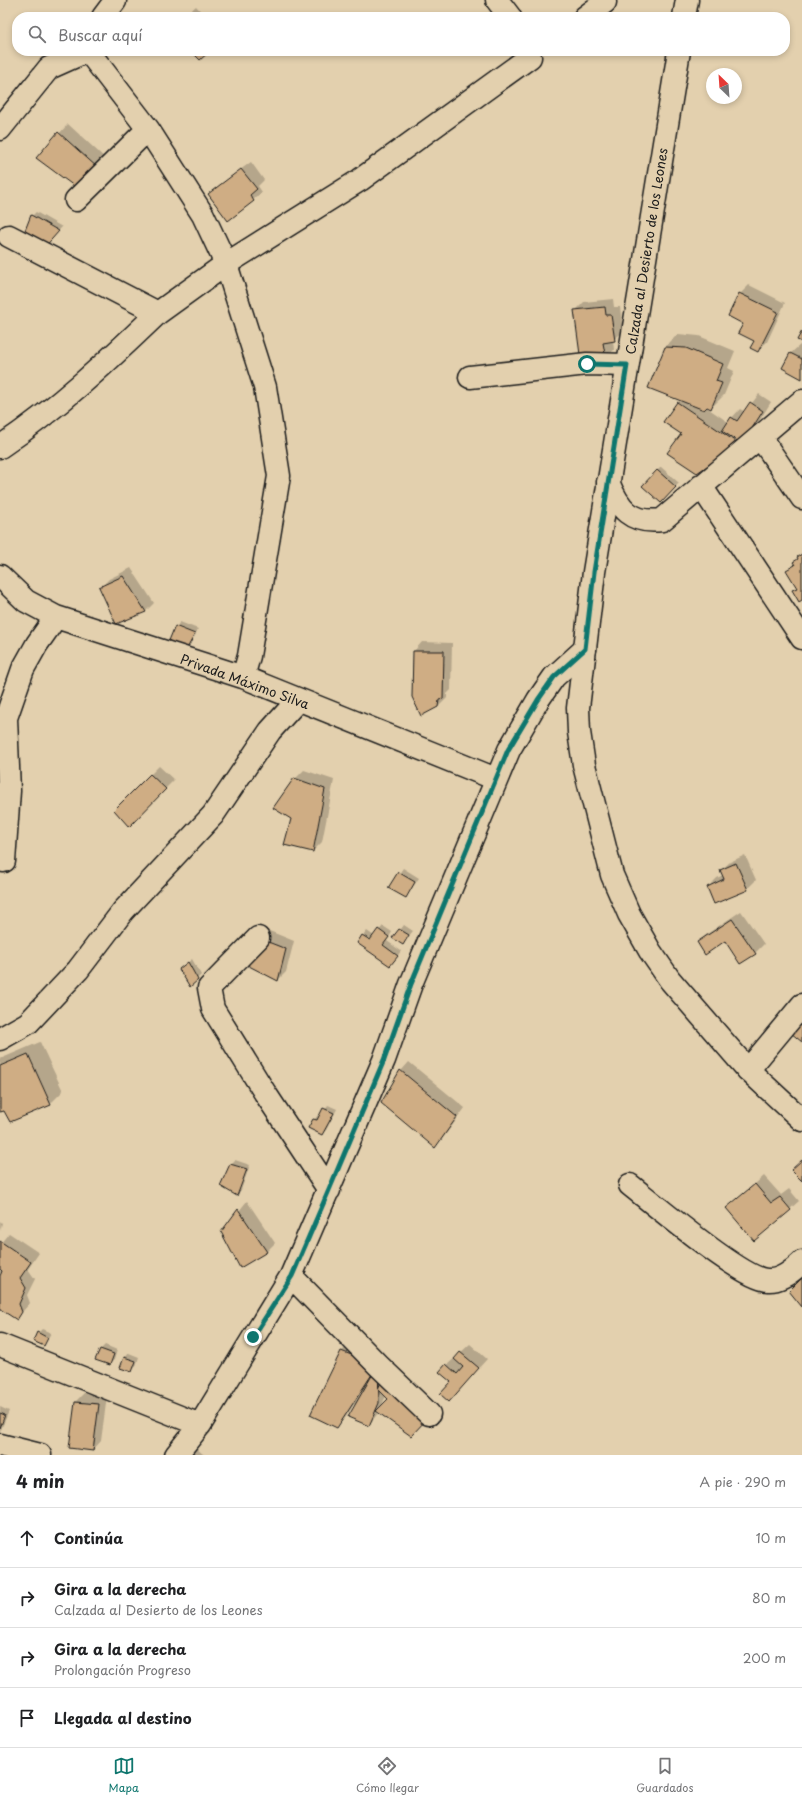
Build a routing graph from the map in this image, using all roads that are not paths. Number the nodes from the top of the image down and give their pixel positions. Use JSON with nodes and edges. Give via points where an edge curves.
{"nodes":[{"id":1,"x":497,"y":0,"type":"edge"},
{"id":2,"x":687,"y":0,"type":"edge"},
{"id":3,"x":605,"y":2,"type":"dead end"},
{"id":4,"x":506,"y":12,"type":"edge"},
{"id":5,"x":592,"y":12,"type":"edge"},
{"id":6,"x":685,"y":12,"type":"edge"},
{"id":7,"x":77,"y":56,"type":"edge"},
{"id":8,"x":92,"y":56,"type":"edge"},
{"id":9,"x":528,"y":56,"type":"edge"},
{"id":10,"x":678,"y":56,"type":"edge"},
{"id":11,"x":0,"y":129,"type":"edge"},
{"id":12,"x":148,"y":129,"type":"junction"},
{"id":13,"x":76,"y":200,"type":"dead end"},
{"id":14,"x":9,"y":236,"type":"dead end"},
{"id":15,"x":226,"y":264,"type":"junction"},
{"id":16,"x":158,"y":313,"type":"junction"},
{"id":17,"x":627,"y":365,"type":"junction"},
{"id":18,"x":470,"y":377,"type":"dead end"},
{"id":19,"x":802,"y":401,"type":"edge"},
{"id":20,"x":760,"y":437,"type":"junction"},
{"id":21,"x":0,"y":447,"type":"edge"},
{"id":22,"x":608,"y":482,"type":"junction"},
{"id":23,"x":701,"y":486,"type":"junction"},
{"id":24,"x":802,"y":498,"type":"edge"},
{"id":25,"x":0,"y":576,"type":"edge"},
{"id":26,"x":56,"y":617,"type":"junction"},
{"id":27,"x":802,"y":638,"type":"edge"},
{"id":28,"x":585,"y":649,"type":"junction"},
{"id":29,"x":243,"y":677,"type":"junction"},
{"id":30,"x":298,"y":700,"type":"junction"},
{"id":31,"x":496,"y":779,"type":"junction"},
{"id":32,"x":4,"y":861,"type":"dead end"},
{"id":33,"x":258,"y":938,"type":"dead end"},
{"id":34,"x":802,"y":1005,"type":"edge"},
{"id":35,"x":0,"y":1039,"type":"edge"},
{"id":36,"x":748,"y":1070,"type":"junction"},
{"id":37,"x":802,"y":1120,"type":"edge"},
{"id":38,"x":630,"y":1185,"type":"dead end"},
{"id":39,"x":329,"y":1190,"type":"junction"},
{"id":40,"x":802,"y":1262,"type":"edge"},
{"id":41,"x":292,"y":1276,"type":"junction"},
{"id":42,"x":0,"y":1345,"type":"edge"},
{"id":43,"x":429,"y":1414,"type":"dead end"},
{"id":44,"x":200,"y":1425,"type":"junction"},
{"id":45,"x":0,"y":1445,"type":"edge"},
{"id":46,"x":40,"y":1455,"type":"edge"},
{"id":47,"x":176,"y":1455,"type":"edge"}],
"edges":[{"from":1,"to":4,"type":"street"},
{"from":2,"to":6,"type":"street"},
{"from":3,"to":5,"type":"street"},
{"from":7,"to":11,"type":"street","via":[[49,68]]},
{"from":8,"to":12,"type":"street"},
{"from":9,"to":15,"type":"street","via":[[360,180]]},
{"from":10,"to":17,"type":"street","name":"Calzada al Desierto de los Leones"},
{"from":12,"to":13,"type":"street"},
{"from":12,"to":15,"type":"street","via":[[202,215]]},
{"from":14,"to":16,"type":"street"},
{"from":15,"to":16,"type":"street"},
{"from":15,"to":29,"type":"street","via":[[265,386],[279,476],[249,656]]},
{"from":16,"to":21,"type":"street","via":[[53,409]]},
{"from":17,"to":18,"type":"street","via":[[587,364]]},
{"from":17,"to":22,"type":"street","name":"Calzada al Desierto de los Leones"},
{"from":19,"to":20,"type":"street"},
{"from":20,"to":23,"type":"street"},
{"from":20,"to":24,"type":"street"},
{"from":22,"to":23,"type":"street","via":[[615,499],[624,510],[632,517],[650,521],[662,520]]},
{"from":22,"to":28,"type":"street","name":"Calzada al Desierto de los Leones"},
{"from":23,"to":27,"type":"street"},
{"from":25,"to":26,"type":"street","name":"Privada Máximo Silva","via":[[26,601]]},
{"from":26,"to":29,"type":"street","name":"Privada Máximo Silva"},
{"from":26,"to":32,"type":"street","via":[[23,669],[6,718],[9,791]]},
{"from":28,"to":31,"type":"street","via":[[554,677],[538,700],[508,750]]},
{"from":28,"to":36,"type":"street","name":"Calzada al Desierto de los Leones","via":[[578,708],[579,732],[584,765],[612,874],[629,914],[650,951],[666,974]]},
{"from":29,"to":30,"type":"street","name":"Privada Máximo Silva"},
{"from":30,"to":31,"type":"street","name":"Privada Máximo Silva"},
{"from":30,"to":35,"type":"street","via":[[270,731],[213,815],[124,911],[78,970],[28,1023]]},
{"from":31,"to":39,"type":"street","via":[[411,984],[384,1060]]},
{"from":33,"to":39,"type":"street","via":[[209,988],[213,1009]]},
{"from":34,"to":36,"type":"street"},
{"from":36,"to":37,"type":"street","name":"Calzada al Desierto de los Leones"},
{"from":38,"to":40,"type":"street","via":[[726,1260],[750,1274],[767,1280],[780,1277],[794,1270]]},
{"from":39,"to":41,"type":"street"},
{"from":41,"to":43,"type":"street"},
{"from":41,"to":44,"type":"street"},
{"from":42,"to":44,"type":"street"},
{"from":44,"to":47,"type":"street"},
{"from":45,"to":46,"type":"street"}]}
